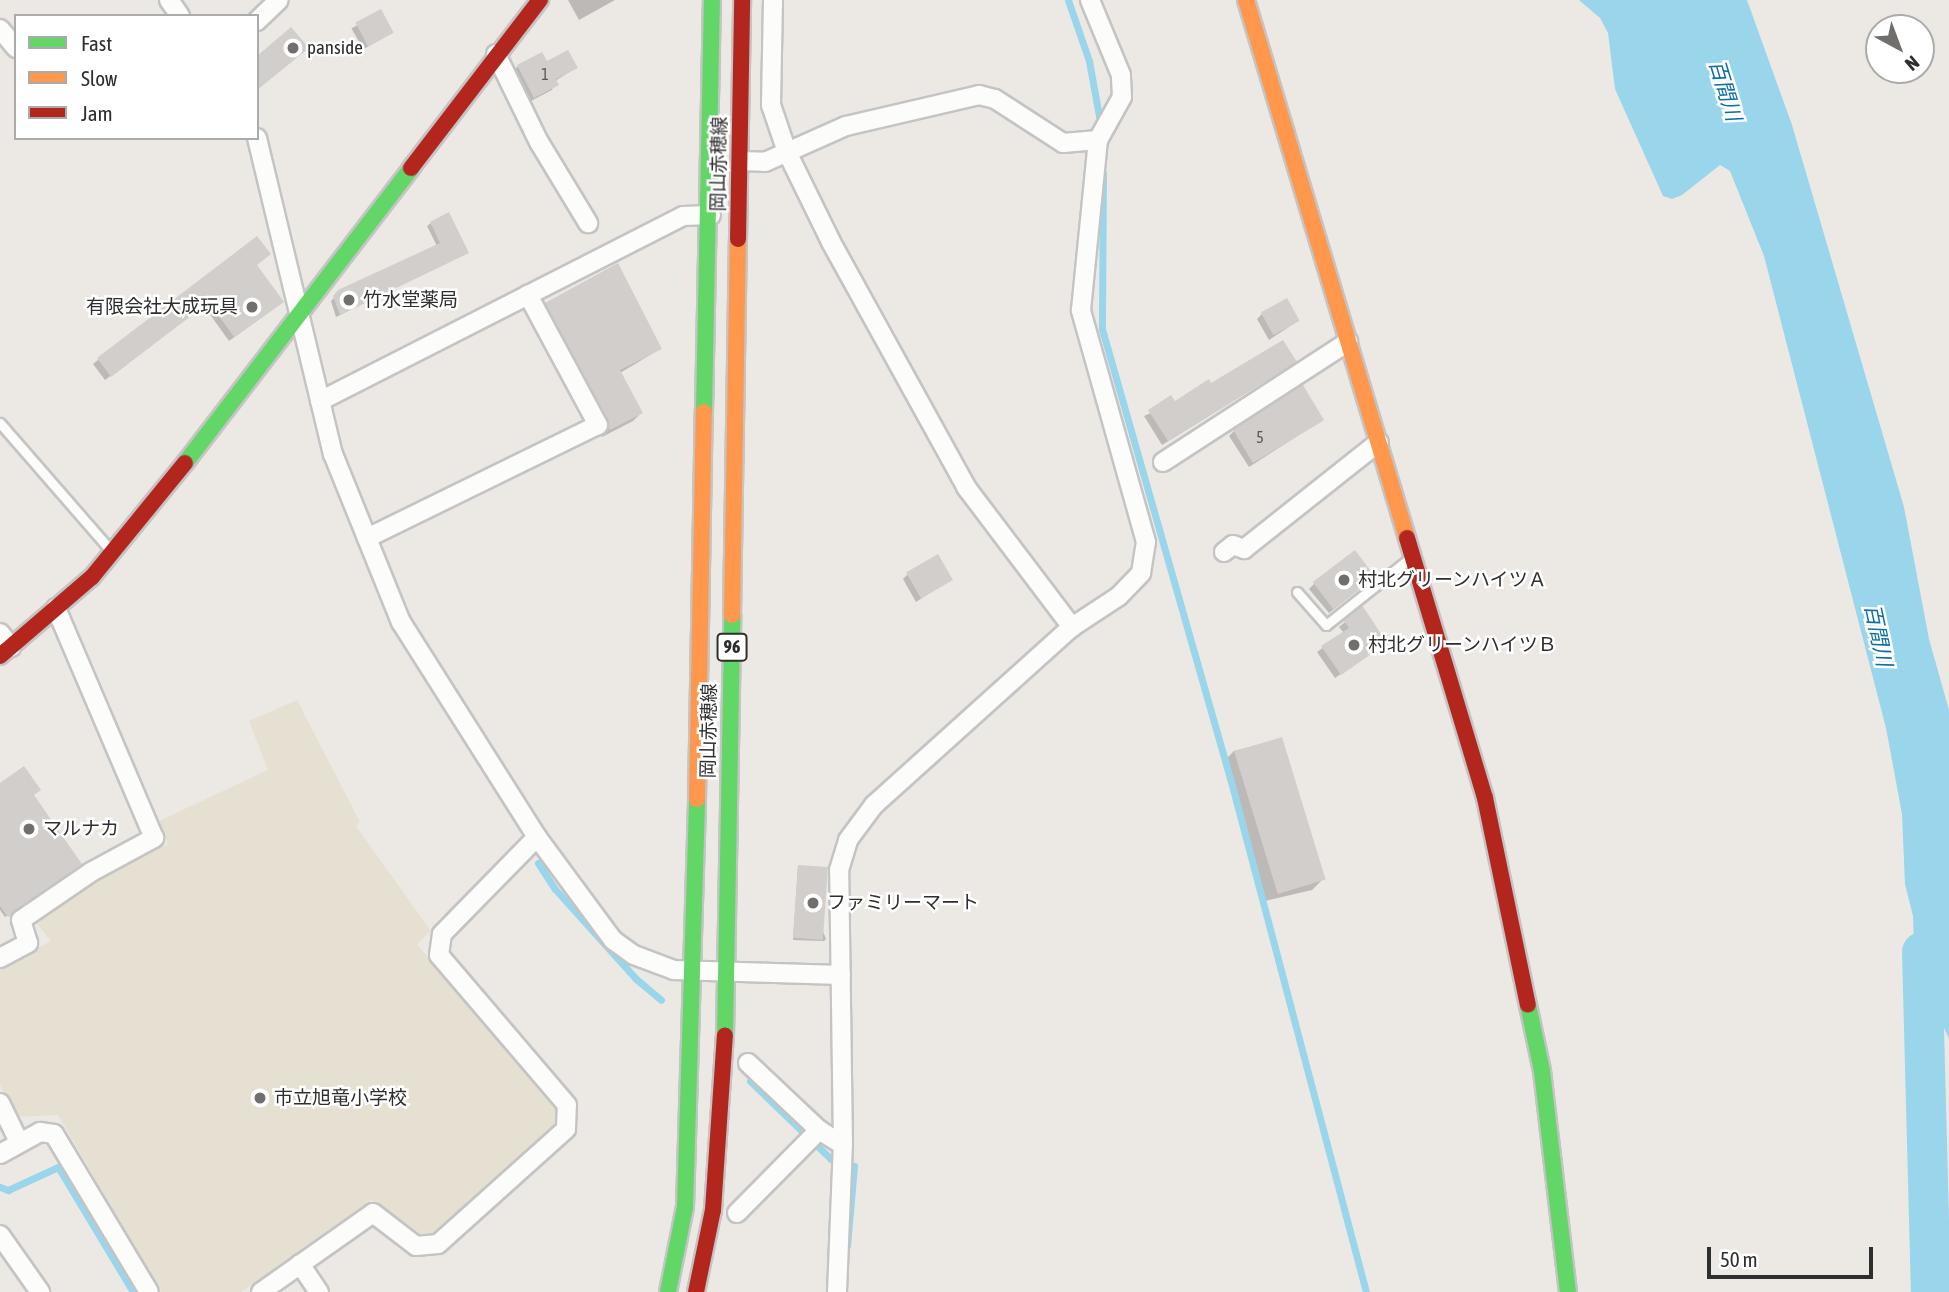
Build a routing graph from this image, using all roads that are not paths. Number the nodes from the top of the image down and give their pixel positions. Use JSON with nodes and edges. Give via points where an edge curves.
{"nodes":[{"id":1,"x":279,"y":0,"type":"edge"},
{"id":2,"x":540,"y":0,"type":"edge"},
{"id":3,"x":712,"y":0,"type":"edge"},
{"id":4,"x":742,"y":0,"type":"edge"},
{"id":5,"x":773,"y":0,"type":"edge"},
{"id":6,"x":1090,"y":0,"type":"edge"},
{"id":7,"x":1246,"y":0,"type":"edge"},
{"id":8,"x":259,"y":19,"type":"edge"},
{"id":9,"x":0,"y":30,"type":"edge"},
{"id":10,"x":14,"y":46,"type":"edge"},
{"id":11,"x":496,"y":54,"type":"junction"},
{"id":12,"x":258,"y":140,"type":"edge"},
{"id":13,"x":1098,"y":140,"type":"junction"},
{"id":14,"x":787,"y":152,"type":"junction"},
{"id":15,"x":741,"y":161,"type":"junction"},
{"id":16,"x":711,"y":215,"type":"junction"},
{"id":17,"x":588,"y":223,"type":"dead end"},
{"id":18,"x":528,"y":295,"type":"junction"},
{"id":19,"x":301,"y":308,"type":"junction"},
{"id":20,"x":1348,"y":342,"type":"junction"},
{"id":21,"x":320,"y":401,"type":"junction"},
{"id":22,"x":0,"y":423,"type":"edge"},
{"id":23,"x":1379,"y":442,"type":"junction"},
{"id":24,"x":1163,"y":462,"type":"dead end"},
{"id":25,"x":367,"y":538,"type":"junction"},
{"id":26,"x":1224,"y":552,"type":"dead end"},
{"id":27,"x":114,"y":554,"type":"junction"},
{"id":28,"x":1413,"y":556,"type":"junction"},
{"id":29,"x":1297,"y":592,"type":"dead end"},
{"id":30,"x":56,"y":608,"type":"junction"},
{"id":31,"x":1072,"y":627,"type":"junction"},
{"id":32,"x":4,"y":646,"type":"edge"},
{"id":33,"x":537,"y":837,"type":"junction"},
{"id":34,"x":0,"y":958,"type":"edge"},
{"id":35,"x":692,"y":972,"type":"junction"},
{"id":36,"x":726,"y":973,"type":"junction"},
{"id":37,"x":841,"y":975,"type":"junction"},
{"id":38,"x":748,"y":1063,"type":"dead end"},
{"id":39,"x":0,"y":1102,"type":"edge"},
{"id":40,"x":813,"y":1136,"type":"junction"},
{"id":41,"x":19,"y":1142,"type":"junction"},
{"id":42,"x":0,"y":1154,"type":"edge"},
{"id":43,"x":842,"y":1157,"type":"junction"},
{"id":44,"x":737,"y":1213,"type":"dead end"},
{"id":45,"x":0,"y":1235,"type":"edge"},
{"id":46,"x":300,"y":1264,"type":"junction"},
{"id":47,"x":40,"y":1292,"type":"edge"},
{"id":48,"x":149,"y":1292,"type":"edge"},
{"id":49,"x":261,"y":1292,"type":"edge"},
{"id":50,"x":319,"y":1292,"type":"edge"},
{"id":51,"x":668,"y":1292,"type":"edge"},
{"id":52,"x":696,"y":1292,"type":"edge"},
{"id":53,"x":837,"y":1292,"type":"edge"},
{"id":54,"x":1568,"y":1292,"type":"edge"}],
"edges":[{"from":1,"to":8,"type":"street"},
{"from":2,"to":11,"type":"main road"},
{"from":3,"to":16,"type":"main road","name":"岡山赤穂線","number":"96"},
{"from":4,"to":15,"type":"main road","name":"岡山赤穂線","number":"96"},
{"from":5,"to":14,"type":"street","via":[[772,105]]},
{"from":6,"to":13,"type":"street","via":[[1121,75],[1122,97]]},
{"from":7,"to":20,"type":"main road"},
{"from":9,"to":10,"type":"street"},
{"from":11,"to":17,"type":"street","via":[[538,142]]},
{"from":11,"to":19,"type":"main road"},
{"from":12,"to":19,"type":"street"},
{"from":13,"to":14,"type":"street","via":[[1063,144],[995,99],[979,95],[846,127]]},
{"from":13,"to":31,"type":"street","via":[[1081,310],[1146,542],[1141,573],[1119,596]]},
{"from":14,"to":15,"type":"street","via":[[765,162]]},
{"from":14,"to":31,"type":"street","via":[[966,487]]},
{"from":15,"to":36,"type":"main road","name":"岡山赤穂線","number":"96"},
{"from":16,"to":18,"type":"street","via":[[683,216]]},
{"from":16,"to":35,"type":"main road","name":"岡山赤穂線","number":"96"},
{"from":18,"to":21,"type":"street"},
{"from":18,"to":25,"type":"street","via":[[598,425]]},
{"from":19,"to":21,"type":"street"},
{"from":19,"to":27,"type":"main road"},
{"from":20,"to":23,"type":"main road"},
{"from":20,"to":24,"type":"street"},
{"from":21,"to":25,"type":"street","via":[[333,454]]},
{"from":22,"to":27,"type":"lane"},
{"from":23,"to":26,"type":"street","via":[[1244,549],[1233,545]]},
{"from":23,"to":28,"type":"main road"},
{"from":25,"to":33,"type":"street","via":[[401,622]]},
{"from":27,"to":30,"type":"main road"},
{"from":28,"to":29,"type":"lane","via":[[1326,625]]},
{"from":28,"to":54,"type":"main road","via":[[1485,798],[1518,943],[1542,1071]]},
{"from":30,"to":32,"type":"main road"},
{"from":30,"to":34,"type":"street","via":[[154,838],[90,872],[21,920],[29,943]]},
{"from":31,"to":37,"type":"street","via":[[874,805],[848,840],[839,870]]},
{"from":33,"to":35,"type":"street","via":[[613,940],[657,965]]},
{"from":33,"to":46,"type":"street","via":[[442,934],[439,955],[567,1105],[566,1129],[438,1244],[416,1246],[373,1213]]},
{"from":35,"to":36,"type":"street"},
{"from":35,"to":51,"type":"main road","name":"岡山赤穂線","number":"96","via":[[685,1207]]},
{"from":36,"to":37,"type":"street"},
{"from":36,"to":52,"type":"main road","name":"岡山赤穂線","number":"96","via":[[726,1055],[713,1210]]},
{"from":37,"to":43,"type":"street"},
{"from":38,"to":40,"type":"street"},
{"from":39,"to":41,"type":"street"},
{"from":40,"to":43,"type":"street"},
{"from":40,"to":44,"type":"street"},
{"from":41,"to":42,"type":"street"},
{"from":41,"to":48,"type":"street","via":[[40,1132],[54,1134]]},
{"from":43,"to":53,"type":"street"},
{"from":45,"to":47,"type":"street"},
{"from":46,"to":49,"type":"street"},
{"from":46,"to":50,"type":"street"}]}
